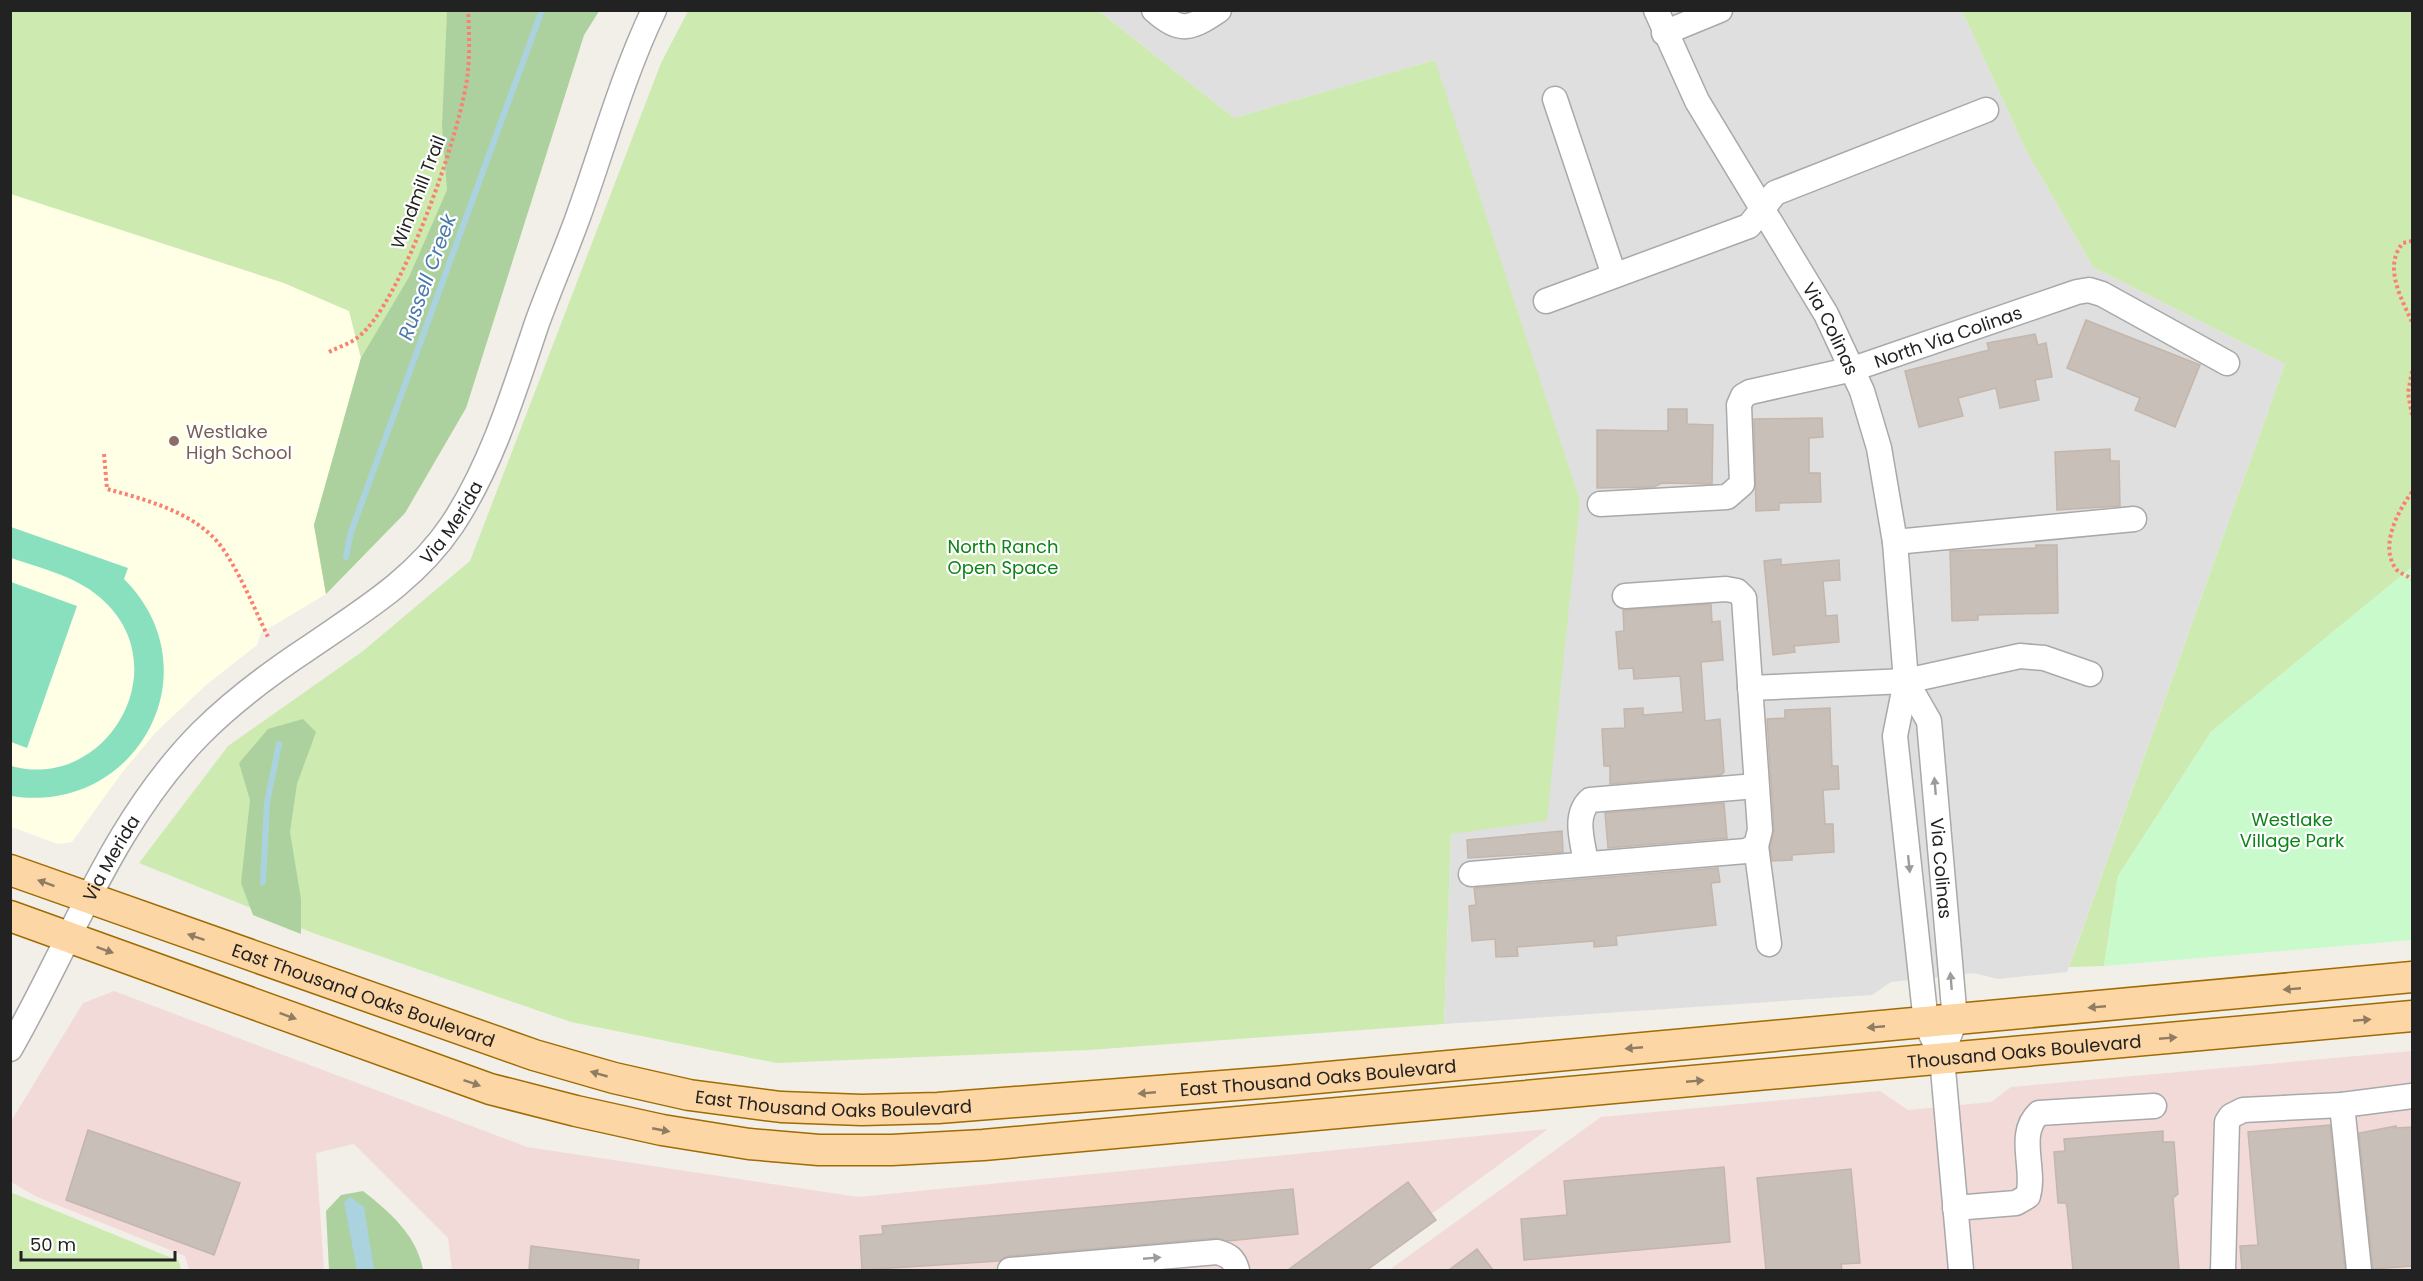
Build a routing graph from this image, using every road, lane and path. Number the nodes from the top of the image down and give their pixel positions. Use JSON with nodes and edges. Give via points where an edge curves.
{"nodes":[{"id":1,"x":468,"y":10,"type":"edge"},
{"id":2,"x":654,"y":10,"type":"edge"},
{"id":3,"x":1154,"y":10,"type":"edge"},
{"id":4,"x":1219,"y":10,"type":"edge"},
{"id":5,"x":1720,"y":10,"type":"edge"},
{"id":6,"x":1660,"y":22,"type":"edge"},
{"id":7,"x":1555,"y":99,"type":"dead end"},
{"id":8,"x":1986,"y":110,"type":"dead end"},
{"id":9,"x":1764,"y":209,"type":"junction"},
{"id":10,"x":2412,"y":241,"type":"edge"},
{"id":11,"x":1614,"y":275,"type":"junction"},
{"id":12,"x":1546,"y":301,"type":"dead end"},
{"id":13,"x":2412,"y":322,"type":"edge"},
{"id":14,"x":329,"y":352,"type":"dead end"},
{"id":15,"x":2227,"y":363,"type":"dead end"},
{"id":16,"x":1853,"y":369,"type":"junction"},
{"id":17,"x":2412,"y":371,"type":"edge"},
{"id":18,"x":2412,"y":415,"type":"edge"},
{"id":19,"x":104,"y":453,"type":"dead end"},
{"id":20,"x":2412,"y":492,"type":"edge"},
{"id":21,"x":1600,"y":504,"type":"dead end"},
{"id":22,"x":2134,"y":519,"type":"dead end"},
{"id":23,"x":1895,"y":542,"type":"junction"},
{"id":24,"x":2412,"y":579,"type":"edge"},
{"id":25,"x":1625,"y":596,"type":"dead end"},
{"id":26,"x":269,"y":639,"type":"dead end"},
{"id":27,"x":2090,"y":674,"type":"dead end"},
{"id":28,"x":1906,"y":681,"type":"junction"},
{"id":29,"x":1750,"y":688,"type":"junction"},
{"id":30,"x":1756,"y":786,"type":"junction"},
{"id":31,"x":1756,"y":846,"type":"junction"},
{"id":32,"x":1586,"y":863,"type":"junction"},
{"id":33,"x":10,"y":870,"type":"edge"},
{"id":34,"x":1472,"y":874,"type":"dead end"},
{"id":35,"x":10,"y":916,"type":"edge"},
{"id":36,"x":77,"y":916,"type":"junction"},
{"id":37,"x":1769,"y":944,"type":"dead end"},
{"id":38,"x":2412,"y":977,"type":"edge"},
{"id":39,"x":2412,"y":1016,"type":"edge"},
{"id":40,"x":1941,"y":1021,"type":"junction"},
{"id":41,"x":1692,"y":1043,"type":"joint"},
{"id":42,"x":10,"y":1049,"type":"edge"},
{"id":43,"x":1942,"y":1058,"type":"junction"},
{"id":44,"x":1637,"y":1086,"type":"joint"},
{"id":45,"x":2412,"y":1096,"type":"edge"},
{"id":46,"x":1018,"y":1103,"type":"junction"},
{"id":47,"x":2342,"y":1105,"type":"junction"},
{"id":48,"x":2154,"y":1106,"type":"dead end"},
{"id":49,"x":819,"y":1150,"type":"junction"},
{"id":50,"x":1955,"y":1208,"type":"junction"},
{"id":51,"x":1010,"y":1270,"type":"edge"},
{"id":52,"x":1237,"y":1270,"type":"edge"},
{"id":53,"x":1961,"y":1270,"type":"edge"},
{"id":54,"x":2223,"y":1270,"type":"edge"},
{"id":55,"x":2358,"y":1270,"type":"edge"}],
"edges":[{"from":1,"to":14,"type":"path","name":"Windmill Trail","via":[[468,71],[439,184],[405,264],[376,316],[358,337]]},
{"from":2,"to":36,"type":"street","name":"Via Merida","via":[[627,74],[498,432],[453,523],[412,573],[377,603],[308,648],[202,731],[161,777],[129,822]]},
{"from":3,"to":4,"type":"street","via":[[1167,22],[1186,28]]},
{"from":5,"to":6,"type":"street"},
{"from":6,"to":9,"type":"street","name":"Via Colinas","via":[[1697,101]]},
{"from":7,"to":11,"type":"street"},
{"from":8,"to":9,"type":"street","via":[[1775,193]]},
{"from":9,"to":11,"type":"street","via":[[1749,226]]},
{"from":9,"to":16,"type":"street","name":"Via Colinas","via":[[1826,314]]},
{"from":10,"to":13,"type":"path","via":[[2403,243],[2393,262],[2399,294]]},
{"from":11,"to":12,"type":"street"},
{"from":15,"to":16,"type":"street","name":"North Via Colinas","via":[[2089,290]]},
{"from":16,"to":21,"type":"street","name":"North Via Colinas","via":[[1743,396],[1739,405],[1742,484],[1727,497]]},
{"from":16,"to":23,"type":"street","name":"Via Colinas","via":[[1879,448]]},
{"from":17,"to":18,"type":"path","via":[[2408,393]]},
{"from":19,"to":26,"type":"path","via":[[107,489],[175,511],[206,531],[222,548]]},
{"from":20,"to":24,"type":"path","via":[[2390,538],[2390,553],[2397,570]]},
{"from":22,"to":23,"type":"street"},
{"from":23,"to":28,"type":"street","name":"Via Colinas"},
{"from":25,"to":29,"type":"street","via":[[1737,591],[1744,598]]},
{"from":27,"to":28,"type":"street","via":[[2044,658],[2020,656]]},
{"from":28,"to":29,"type":"street"},
{"from":28,"to":40,"type":"street","name":"Via Colinas","one_way":true,"via":[[1895,736]]},
{"from":40,"to":28,"type":"street","name":"Via Colinas","one_way":true,"via":[[1929,721]]},
{"from":29,"to":30,"type":"street"},
{"from":30,"to":31,"type":"street","via":[[1760,830]]},
{"from":30,"to":32,"type":"street","via":[[1590,800],[1581,808],[1580,818]]},
{"from":31,"to":32,"type":"street","via":[[1746,851]]},
{"from":31,"to":37,"type":"street"},
{"from":32,"to":34,"type":"street"},
{"from":36,"to":33,"type":"main road","name":"East Thousand Oaks Boulevard","one_way":true},
{"from":35,"to":36,"type":"main road","name":"East Thousand Oaks Boulevard"},
{"from":36,"to":42,"type":"street","name":"Via Merida"},
{"from":46,"to":36,"type":"main road","name":"East Thousand Oaks Boulevard","one_way":true,"via":[[862,1110],[782,1107],[689,1095],[534,1055]]},
{"from":36,"to":49,"type":"main road","name":"East Thousand Oaks Boulevard","one_way":true,"via":[[490,1089],[662,1130]]},
{"from":38,"to":40,"type":"main road","name":"Thousand Oaks Boulevard","one_way":true},
{"from":43,"to":39,"type":"main road","name":"Thousand Oaks Boulevard","one_way":true},
{"from":40,"to":41,"type":"main road","name":"Thousand Oaks Boulevard","one_way":true},
{"from":40,"to":43,"type":"street","name":"Via Colinas"},
{"from":41,"to":46,"type":"main road","name":"East Thousand Oaks Boulevard","one_way":true},
{"from":44,"to":43,"type":"main road","name":"Thousand Oaks Boulevard","one_way":true},
{"from":43,"to":50,"type":"street","name":"Via Colinas"},
{"from":44,"to":49,"type":"main road","name":"East Thousand Oaks Boulevard","via":[[983,1145]]},
{"from":45,"to":47,"type":"street"},
{"from":46,"to":49,"type":"main road","via":[[982,1122],[829,1129],[823,1133]]},
{"from":47,"to":54,"type":"street","via":[[2243,1110],[2230,1116]]},
{"from":47,"to":55,"type":"street"},
{"from":48,"to":50,"type":"street","via":[[2039,1113],[2030,1121],[2027,1131],[2031,1187],[2028,1196],[2016,1203]]},
{"from":50,"to":53,"type":"street","name":"Via Colinas"},
{"from":51,"to":52,"type":"street","one_way":true,"via":[[1217,1252],[1235,1261]]}]}
